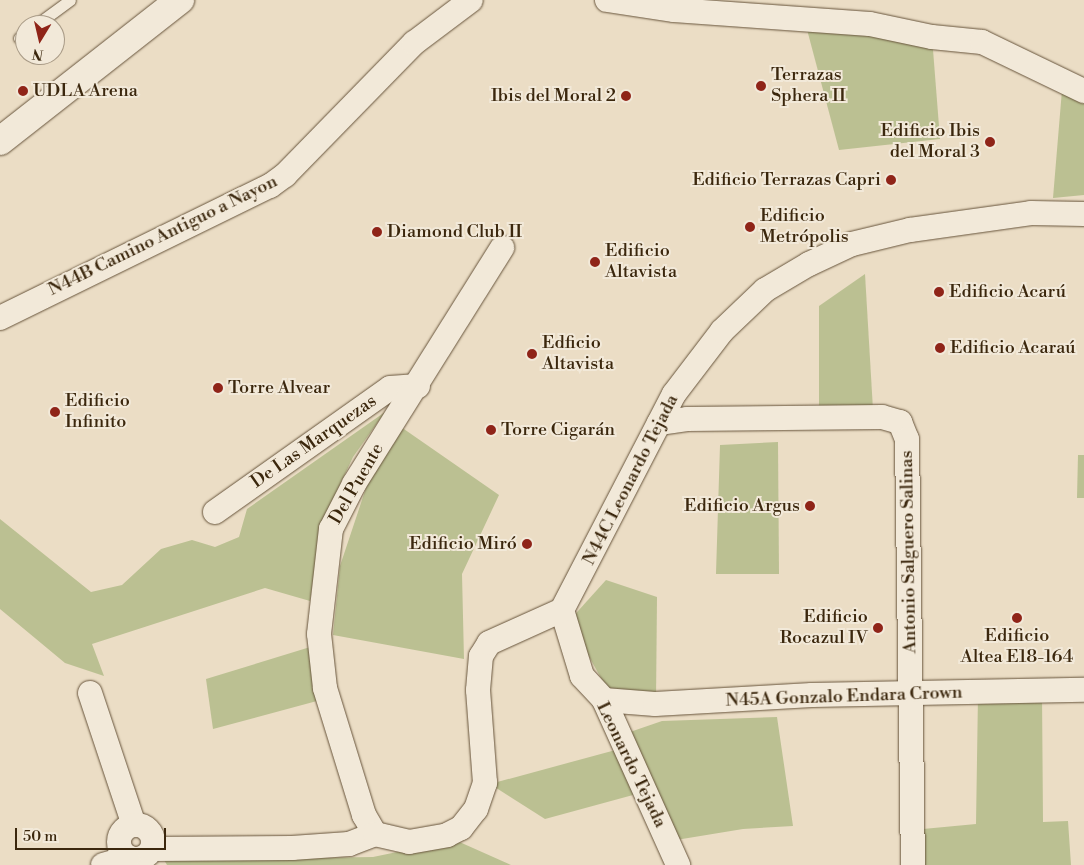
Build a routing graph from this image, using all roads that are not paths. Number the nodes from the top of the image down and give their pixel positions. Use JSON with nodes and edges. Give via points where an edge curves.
{"nodes":[{"id":1,"x":70,"y":0,"type":"edge"},
{"id":2,"x":180,"y":0,"type":"edge"},
{"id":3,"x":471,"y":0,"type":"edge"},
{"id":4,"x":607,"y":0,"type":"edge"},
{"id":5,"x":50,"y":15,"type":"edge"},
{"id":6,"x":1084,"y":91,"type":"edge"},
{"id":7,"x":0,"y":140,"type":"edge"},
{"id":8,"x":1084,"y":214,"type":"edge"},
{"id":9,"x":502,"y":248,"type":"dead end"},
{"id":10,"x":0,"y":318,"type":"edge"},
{"id":11,"x":418,"y":386,"type":"junction"},
{"id":12,"x":659,"y":423,"type":"junction"},
{"id":13,"x":215,"y":512,"type":"dead end"},
{"id":14,"x":562,"y":610,"type":"junction"},
{"id":15,"x":1084,"y":690,"type":"edge"},
{"id":16,"x":90,"y":693,"type":"dead end"},
{"id":17,"x":912,"y":694,"type":"junction"},
{"id":18,"x":604,"y":700,"type":"junction"},
{"id":19,"x":134,"y":825,"type":"junction"},
{"id":20,"x":375,"y":834,"type":"junction"},
{"id":21,"x":153,"y":849,"type":"junction"},
{"id":22,"x":128,"y":858,"type":"junction"},
{"id":23,"x":103,"y":865,"type":"edge"},
{"id":24,"x":678,"y":865,"type":"edge"},
{"id":25,"x":913,"y":865,"type":"edge"}],
"edges":[{"from":1,"to":5,"type":"lane"},
{"from":2,"to":7,"type":"street"},
{"from":3,"to":10,"type":"street","name":"N44B Camino Antiguo a Nayon","via":[[414,44],[285,175],[270,186]]},
{"from":4,"to":6,"type":"street","via":[[674,10],[870,24],[932,37],[982,42]]},
{"from":8,"to":12,"type":"street","name":"N44C Leonardo Tejada","via":[[1031,213],[910,230],[852,244],[809,264],[765,290],[722,331],[674,394]]},
{"from":9,"to":11,"type":"street","name":"Del Puente"},
{"from":11,"to":13,"type":"street","name":"De Las Marquezas","via":[[390,388]]},
{"from":11,"to":20,"type":"street","name":"Del Puente","via":[[354,484],[331,529],[324,577],[319,634],[325,688],[364,815]]},
{"from":12,"to":14,"type":"street","name":"N44C Leonardo Tejada"},
{"from":12,"to":17,"type":"street","name":"Antonio Salguero Salinas","via":[[687,419],[882,417],[900,422],[906,439]]},
{"from":14,"to":18,"type":"street","name":"Leonardo Tejada","via":[[582,676]]},
{"from":14,"to":20,"type":"street","via":[[489,644],[481,656],[478,690],[485,783],[476,809],[461,828],[448,835],[409,842]]},
{"from":15,"to":17,"type":"street","name":"N45A Gonzalo Endara Crown"},
{"from":16,"to":19,"type":"street"},
{"from":17,"to":18,"type":"street","name":"N45A Gonzalo Endara Crown","via":[[812,695],[655,704]]},
{"from":17,"to":25,"type":"street","name":"Antonio Salguero Salinas"},
{"from":18,"to":24,"type":"street","name":"Leonardo Tejada"},
{"from":19,"to":21,"type":"street","via":[[150,832]]},
{"from":19,"to":22,"type":"street","via":[[127,827],[119,839],[119,847]]},
{"from":20,"to":21,"type":"street","via":[[349,844],[292,848]]},
{"from":21,"to":22,"type":"street","via":[[143,859]]},
{"from":22,"to":23,"type":"street"}]}
